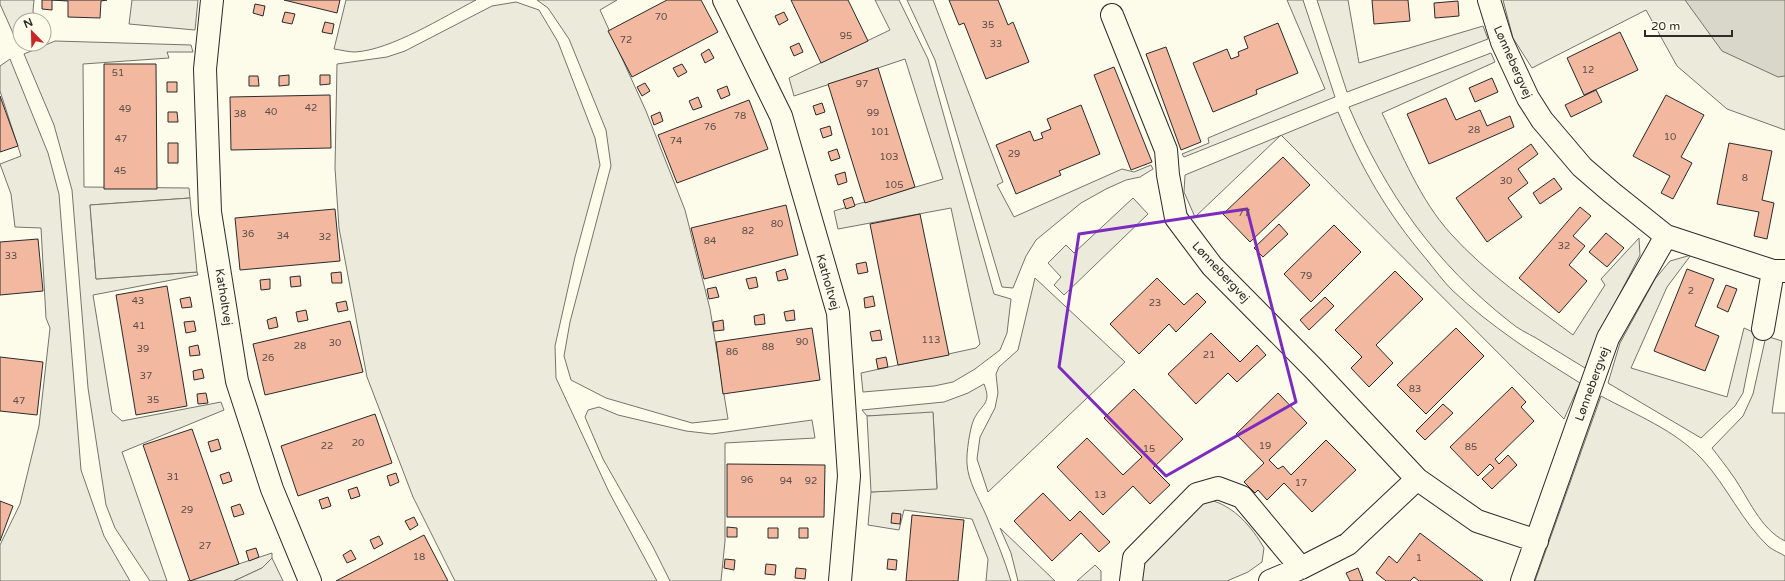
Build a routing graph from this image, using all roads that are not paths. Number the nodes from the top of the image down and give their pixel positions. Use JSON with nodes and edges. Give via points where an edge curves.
{"nodes":[{"id":1,"x":212,"y":0,"type":"edge"},
{"id":2,"x":724,"y":0,"type":"edge"},
{"id":3,"x":1489,"y":0,"type":"edge"},
{"id":4,"x":1112,"y":15,"type":"dead end"},
{"id":5,"x":1666,"y":236,"type":"junction"},
{"id":6,"x":1779,"y":271,"type":"edge"},
{"id":7,"x":1763,"y":329,"type":"dead end"},
{"id":8,"x":1417,"y":479,"type":"junction"},
{"id":9,"x":1537,"y":542,"type":"junction"},
{"id":10,"x":1301,"y":568,"type":"junction"},
{"id":11,"x":310,"y":581,"type":"edge"},
{"id":12,"x":840,"y":581,"type":"edge"},
{"id":13,"x":1131,"y":581,"type":"edge"},
{"id":14,"x":1270,"y":581,"type":"edge"},
{"id":15,"x":1522,"y":581,"type":"edge"}],
"edges":[{"from":1,"to":11,"type":"street","name":"Katholtvej","via":[[205,68],[210,212],[237,381],[272,489]]},
{"from":2,"to":12,"type":"street","name":"Katholtvej","via":[[781,116],[838,313],[849,476]]},
{"from":3,"to":5,"type":"street","name":"Lønnebergvej","via":[[1502,42],[1517,77],[1542,120],[1582,167]]},
{"from":4,"to":8,"type":"street","name":"Lønnebergvej","via":[[1166,150],[1176,218],[1212,266],[1315,370]]},
{"from":5,"to":6,"type":"street","name":"Lønnebergvej"},
{"from":5,"to":9,"type":"street","name":"Lønnebergvej","via":[[1608,338]]},
{"from":6,"to":7,"type":"street","name":"Lønnebergvej"},
{"from":8,"to":9,"type":"street","name":"Lønnebergvej","via":[[1476,521]]},
{"from":8,"to":10,"type":"street","via":[[1348,544]]},
{"from":9,"to":15,"type":"street","name":"Lønnebergvej"},
{"from":10,"to":13,"type":"street","via":[[1242,497],[1218,488],[1197,494],[1134,558]]},
{"from":10,"to":14,"type":"street"}]}
